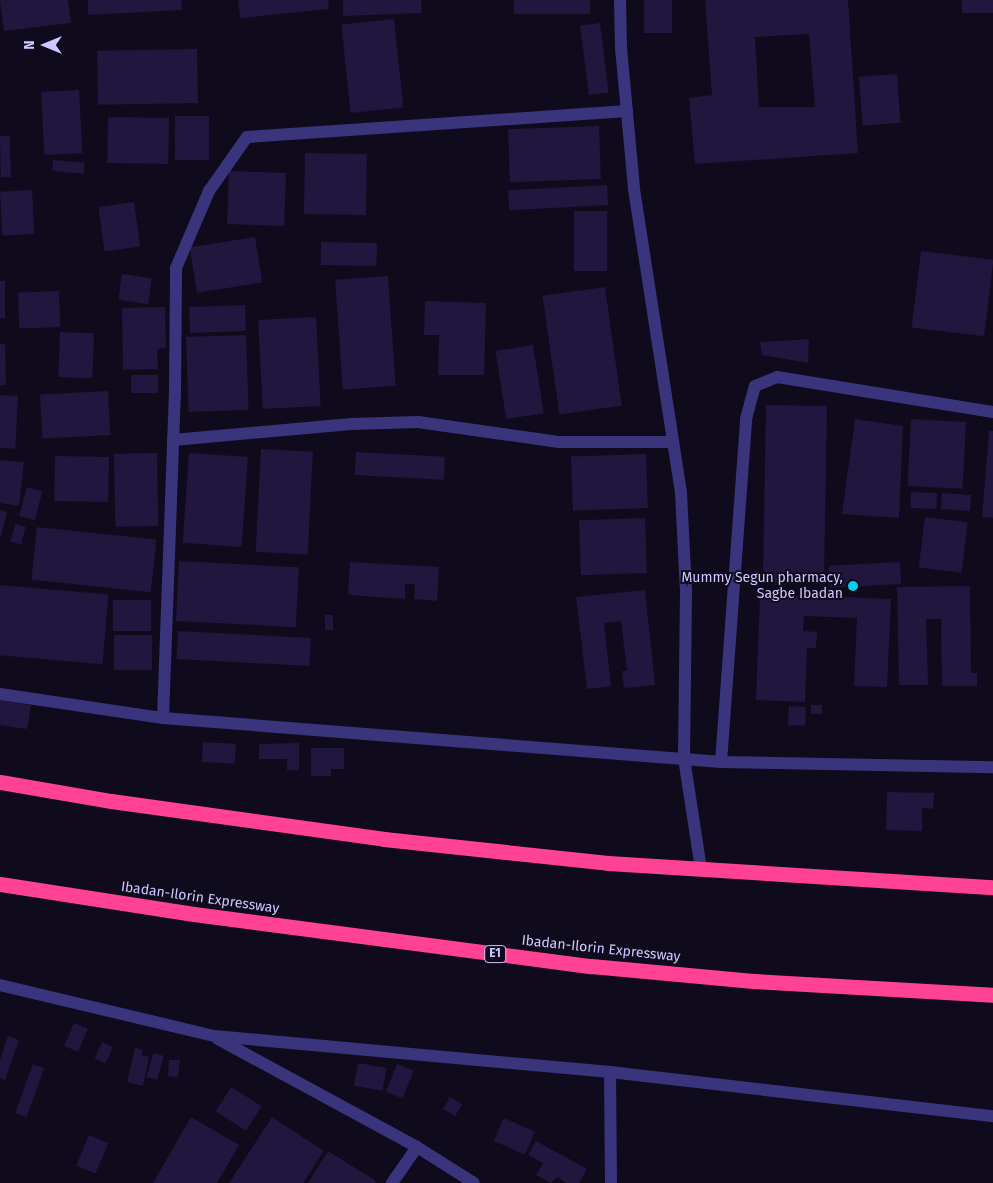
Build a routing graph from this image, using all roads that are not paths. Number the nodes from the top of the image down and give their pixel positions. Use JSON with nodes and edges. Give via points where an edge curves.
{"nodes":[{"id":1,"x":620,"y":0,"type":"edge"},
{"id":2,"x":627,"y":112,"type":"junction"},
{"id":3,"x":993,"y":412,"type":"edge"},
{"id":4,"x":173,"y":440,"type":"junction"},
{"id":5,"x":673,"y":442,"type":"junction"},
{"id":6,"x":0,"y":694,"type":"edge"},
{"id":7,"x":162,"y":718,"type":"junction"},
{"id":8,"x":684,"y":758,"type":"junction"},
{"id":9,"x":721,"y":762,"type":"junction"},
{"id":10,"x":993,"y":767,"type":"edge"},
{"id":11,"x":0,"y":782,"type":"edge"},
{"id":12,"x":701,"y":869,"type":"junction"},
{"id":13,"x":0,"y":884,"type":"edge"},
{"id":14,"x":993,"y":888,"type":"edge"},
{"id":15,"x":0,"y":985,"type":"edge"},
{"id":16,"x":993,"y":995,"type":"edge"},
{"id":17,"x":214,"y":1036,"type":"junction"},
{"id":18,"x":610,"y":1072,"type":"junction"},
{"id":19,"x":993,"y":1116,"type":"edge"},
{"id":20,"x":417,"y":1147,"type":"junction"},
{"id":21,"x":392,"y":1183,"type":"edge"},
{"id":22,"x":474,"y":1183,"type":"edge"},
{"id":23,"x":611,"y":1183,"type":"edge"}],
"edges":[{"from":1,"to":2,"type":"street"},
{"from":2,"to":4,"type":"street","via":[[247,137],[209,191],[176,268]]},
{"from":2,"to":5,"type":"street","via":[[634,188]]},
{"from":3,"to":9,"type":"street","via":[[777,377],[755,386],[746,419]]},
{"from":4,"to":5,"type":"street","via":[[351,424],[418,422],[558,442]]},
{"from":4,"to":7,"type":"street"},
{"from":5,"to":8,"type":"street","via":[[681,493],[686,593]]},
{"from":6,"to":7,"type":"street"},
{"from":7,"to":8,"type":"street"},
{"from":8,"to":9,"type":"street"},
{"from":8,"to":12,"type":"street"},
{"from":9,"to":10,"type":"street"},
{"from":11,"to":12,"type":"highway","via":[[384,839]]},
{"from":12,"to":14,"type":"highway"},
{"from":13,"to":16,"type":"highway","name":"Ibadan-Ilorin Expressway","number":"E1","via":[[194,914],[591,966],[752,981]]},
{"from":15,"to":17,"type":"street"},
{"from":17,"to":18,"type":"street"},
{"from":17,"to":20,"type":"street"},
{"from":18,"to":19,"type":"street"},
{"from":18,"to":23,"type":"street"},
{"from":20,"to":21,"type":"street"},
{"from":20,"to":22,"type":"street"}]}
